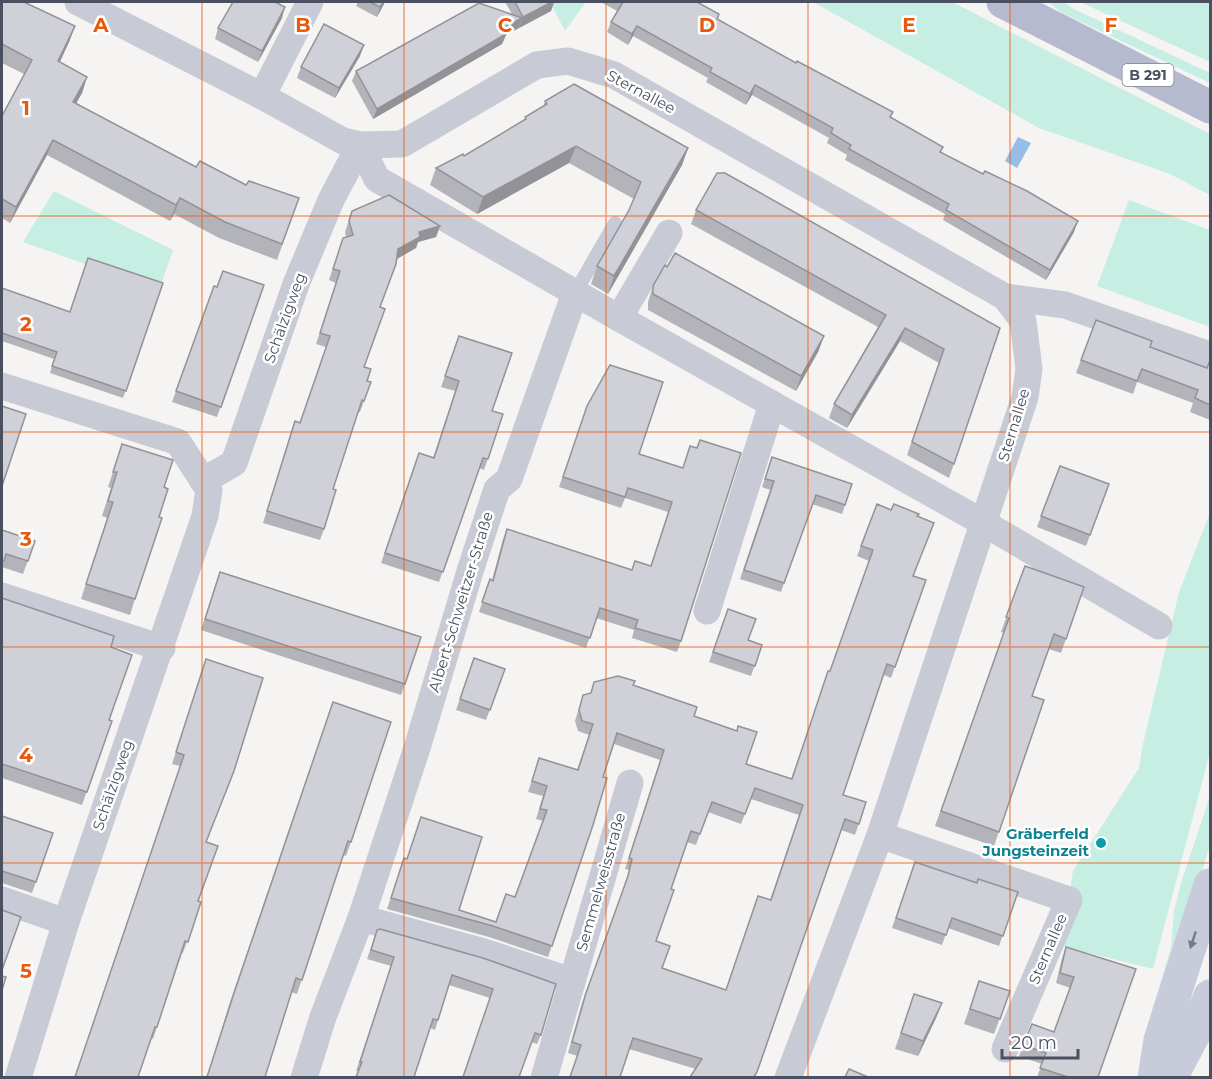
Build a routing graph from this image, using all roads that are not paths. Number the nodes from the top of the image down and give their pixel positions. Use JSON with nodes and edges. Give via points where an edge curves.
{"nodes":[{"id":1,"x":78,"y":2,"type":"edge"},
{"id":2,"x":310,"y":2,"type":"edge"},
{"id":3,"x":1003,"y":2,"type":"edge"},
{"id":4,"x":262,"y":96,"type":"junction"},
{"id":5,"x":1210,"y":107,"type":"edge"},
{"id":6,"x":360,"y":145,"type":"junction"},
{"id":7,"x":615,"y":223,"type":"dead end"},
{"id":8,"x":669,"y":233,"type":"dead end"},
{"id":9,"x":575,"y":293,"type":"junction"},
{"id":10,"x":1005,"y":297,"type":"junction"},
{"id":11,"x":619,"y":318,"type":"junction"},
{"id":12,"x":1210,"y":355,"type":"edge"},
{"id":13,"x":2,"y":386,"type":"edge"},
{"id":14,"x":772,"y":404,"type":"junction"},
{"id":15,"x":204,"y":481,"type":"junction"},
{"id":16,"x":982,"y":522,"type":"junction"},
{"id":17,"x":2,"y":596,"type":"edge"},
{"id":18,"x":707,"y":611,"type":"dead end"},
{"id":19,"x":1158,"y":626,"type":"dead end"},
{"id":20,"x":162,"y":648,"type":"junction"},
{"id":21,"x":630,"y":783,"type":"dead end"},
{"id":22,"x":880,"y":835,"type":"junction"},
{"id":23,"x":1210,"y":885,"type":"edge"},
{"id":24,"x":2,"y":900,"type":"edge"},
{"id":25,"x":361,"y":918,"type":"junction"},
{"id":26,"x":66,"y":922,"type":"junction"},
{"id":27,"x":572,"y":981,"type":"junction"},
{"id":28,"x":1210,"y":996,"type":"edge"},
{"id":29,"x":1005,"y":1049,"type":"dead end"},
{"id":30,"x":18,"y":1077,"type":"edge"},
{"id":31,"x":304,"y":1077,"type":"edge"},
{"id":32,"x":544,"y":1077,"type":"edge"},
{"id":33,"x":788,"y":1077,"type":"edge"},
{"id":34,"x":1154,"y":1077,"type":"edge"},
{"id":35,"x":1171,"y":1077,"type":"edge"}],
"edges":[{"from":1,"to":4,"type":"street","name":"Sternallee"},
{"from":2,"to":4,"type":"street"},
{"from":3,"to":5,"type":"main road","number":"B 291"},
{"from":4,"to":6,"type":"street","name":"Sternallee","via":[[343,141]]},
{"from":6,"to":9,"type":"street","via":[[377,179]]},
{"from":6,"to":10,"type":"street","name":"Sternallee","via":[[402,144],[537,65],[568,61],[614,75]]},
{"from":6,"to":15,"type":"street","name":"Schälzigweg","via":[[296,284],[234,463]]},
{"from":7,"to":9,"type":"lane"},
{"from":8,"to":11,"type":"street"},
{"from":9,"to":11,"type":"street"},
{"from":9,"to":25,"type":"street","name":"Albert-Schweitzer-Straße","via":[[509,479],[497,489]]},
{"from":10,"to":12,"type":"street","name":"Sternallee","via":[[1065,305]]},
{"from":10,"to":16,"type":"street","name":"Sternallee","via":[[1023,321],[1029,369],[1025,397]]},
{"from":11,"to":14,"type":"street"},
{"from":13,"to":15,"type":"street","name":"Schälzigweg","via":[[178,442]]},
{"from":14,"to":16,"type":"street"},
{"from":14,"to":18,"type":"street"},
{"from":15,"to":20,"type":"street","name":"Schälzigweg","via":[[209,490],[205,516]]},
{"from":16,"to":19,"type":"street"},
{"from":16,"to":22,"type":"street","name":"Sternallee"},
{"from":17,"to":20,"type":"street"},
{"from":20,"to":26,"type":"street","name":"Schälzigweg"},
{"from":21,"to":27,"type":"street","name":"Semmelweisstraße"},
{"from":22,"to":29,"type":"street","name":"Sternallee","via":[[1069,900]]},
{"from":22,"to":33,"type":"street","name":"Sternallee"},
{"from":23,"to":34,"type":"main road","one_way":true,"via":[[1160,1040]]},
{"from":24,"to":26,"type":"street"},
{"from":25,"to":27,"type":"street"},
{"from":25,"to":31,"type":"street","name":"Albert-Schweitzer-Straße"},
{"from":26,"to":30,"type":"street","name":"Schälzigweg"},
{"from":27,"to":32,"type":"street","name":"Semmelweisstraße"},
{"from":28,"to":35,"type":"main road"}]}
